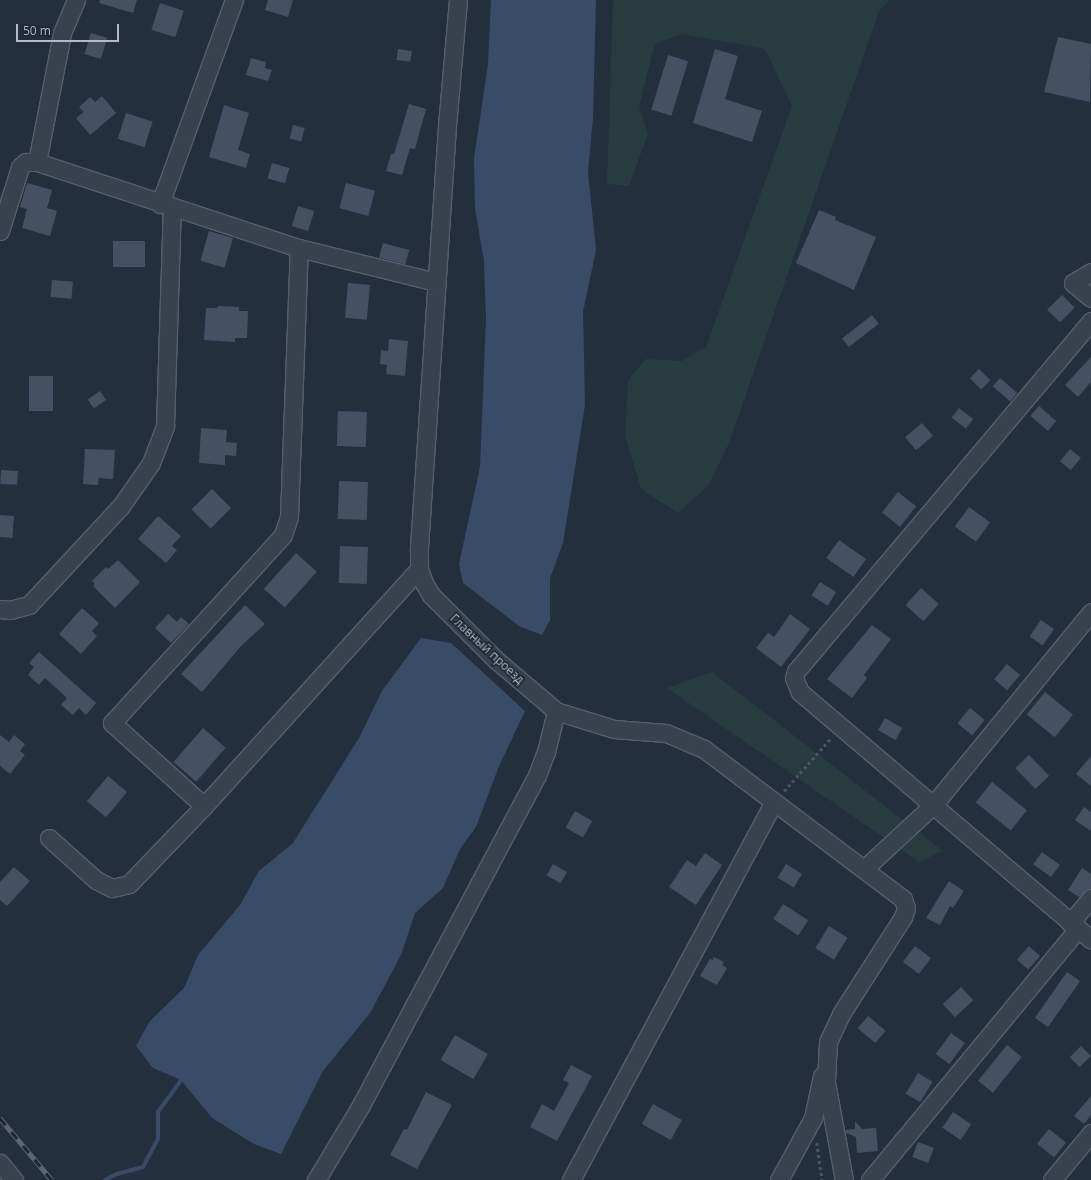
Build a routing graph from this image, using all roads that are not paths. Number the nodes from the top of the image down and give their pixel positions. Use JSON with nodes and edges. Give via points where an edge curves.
{"nodes":[{"id":1,"x":76,"y":0,"type":"edge"},
{"id":2,"x":234,"y":0,"type":"edge"},
{"id":3,"x":458,"y":0,"type":"edge"},
{"id":4,"x":37,"y":162,"type":"junction"},
{"id":5,"x":166,"y":206,"type":"junction"},
{"id":6,"x":0,"y":231,"type":"edge"},
{"id":7,"x":299,"y":248,"type":"junction"},
{"id":8,"x":1091,"y":272,"type":"edge"},
{"id":9,"x":436,"y":282,"type":"junction"},
{"id":10,"x":1091,"y":298,"type":"edge"},
{"id":11,"x":1091,"y":320,"type":"edge"},
{"id":12,"x":422,"y":576,"type":"junction"},
{"id":13,"x":0,"y":609,"type":"edge"},
{"id":14,"x":1091,"y":612,"type":"edge"},
{"id":15,"x":556,"y":711,"type":"junction"},
{"id":16,"x":774,"y":802,"type":"junction"},
{"id":17,"x":934,"y":804,"type":"junction"},
{"id":18,"x":204,"y":806,"type":"junction"},
{"id":19,"x":48,"y":838,"type":"dead end"},
{"id":20,"x":865,"y":868,"type":"junction"},
{"id":21,"x":1091,"y":898,"type":"edge"},
{"id":22,"x":1080,"y":931,"type":"edge"},
{"id":23,"x":826,"y":1054,"type":"junction"},
{"id":24,"x":1091,"y":1133,"type":"edge"},
{"id":25,"x":0,"y":1164,"type":"edge"},
{"id":26,"x":14,"y":1180,"type":"edge"},
{"id":27,"x":316,"y":1180,"type":"edge"},
{"id":28,"x":571,"y":1180,"type":"edge"},
{"id":29,"x":779,"y":1180,"type":"edge"},
{"id":30,"x":844,"y":1180,"type":"edge"},
{"id":31,"x":870,"y":1180,"type":"edge"},
{"id":32,"x":1052,"y":1180,"type":"edge"}],
"edges":[{"from":1,"to":4,"type":"street","via":[[62,33]]},
{"from":2,"to":5,"type":"street"},
{"from":3,"to":9,"type":"street"},
{"from":4,"to":5,"type":"street"},
{"from":4,"to":6,"type":"street","via":[[26,162],[20,167]]},
{"from":5,"to":7,"type":"street"},
{"from":5,"to":13,"type":"street","via":[[165,426],[151,463],[121,506],[29,605],[10,610]]},
{"from":7,"to":9,"type":"street"},
{"from":7,"to":18,"type":"street","via":[[288,517],[283,535],[112,723]]},
{"from":8,"to":10,"type":"street","via":[[1073,283]]},
{"from":9,"to":12,"type":"street"},
{"from":11,"to":17,"type":"street","via":[[796,671],[796,685],[800,692]]},
{"from":12,"to":15,"type":"street","name":"Главный проезд","via":[[431,595],[494,659]]},
{"from":12,"to":18,"type":"street"},
{"from":14,"to":17,"type":"street"},
{"from":15,"to":16,"type":"street","via":[[614,729],[666,733],[704,749]]},
{"from":15,"to":27,"type":"street","via":[[537,776],[361,1105]]},
{"from":16,"to":20,"type":"street"},
{"from":16,"to":28,"type":"street"},
{"from":17,"to":20,"type":"street"},
{"from":17,"to":22,"type":"street"},
{"from":18,"to":19,"type":"street","via":[[129,884],[112,888],[96,880]]},
{"from":20,"to":23,"type":"street","via":[[904,899],[906,908],[903,917],[841,1014],[828,1042]]},
{"from":21,"to":22,"type":"street"},
{"from":22,"to":31,"type":"street"},
{"from":23,"to":29,"type":"street","via":[[813,1118]]},
{"from":23,"to":30,"type":"street","via":[[826,1082]]},
{"from":24,"to":32,"type":"street"},
{"from":25,"to":26,"type":"street"}]}
